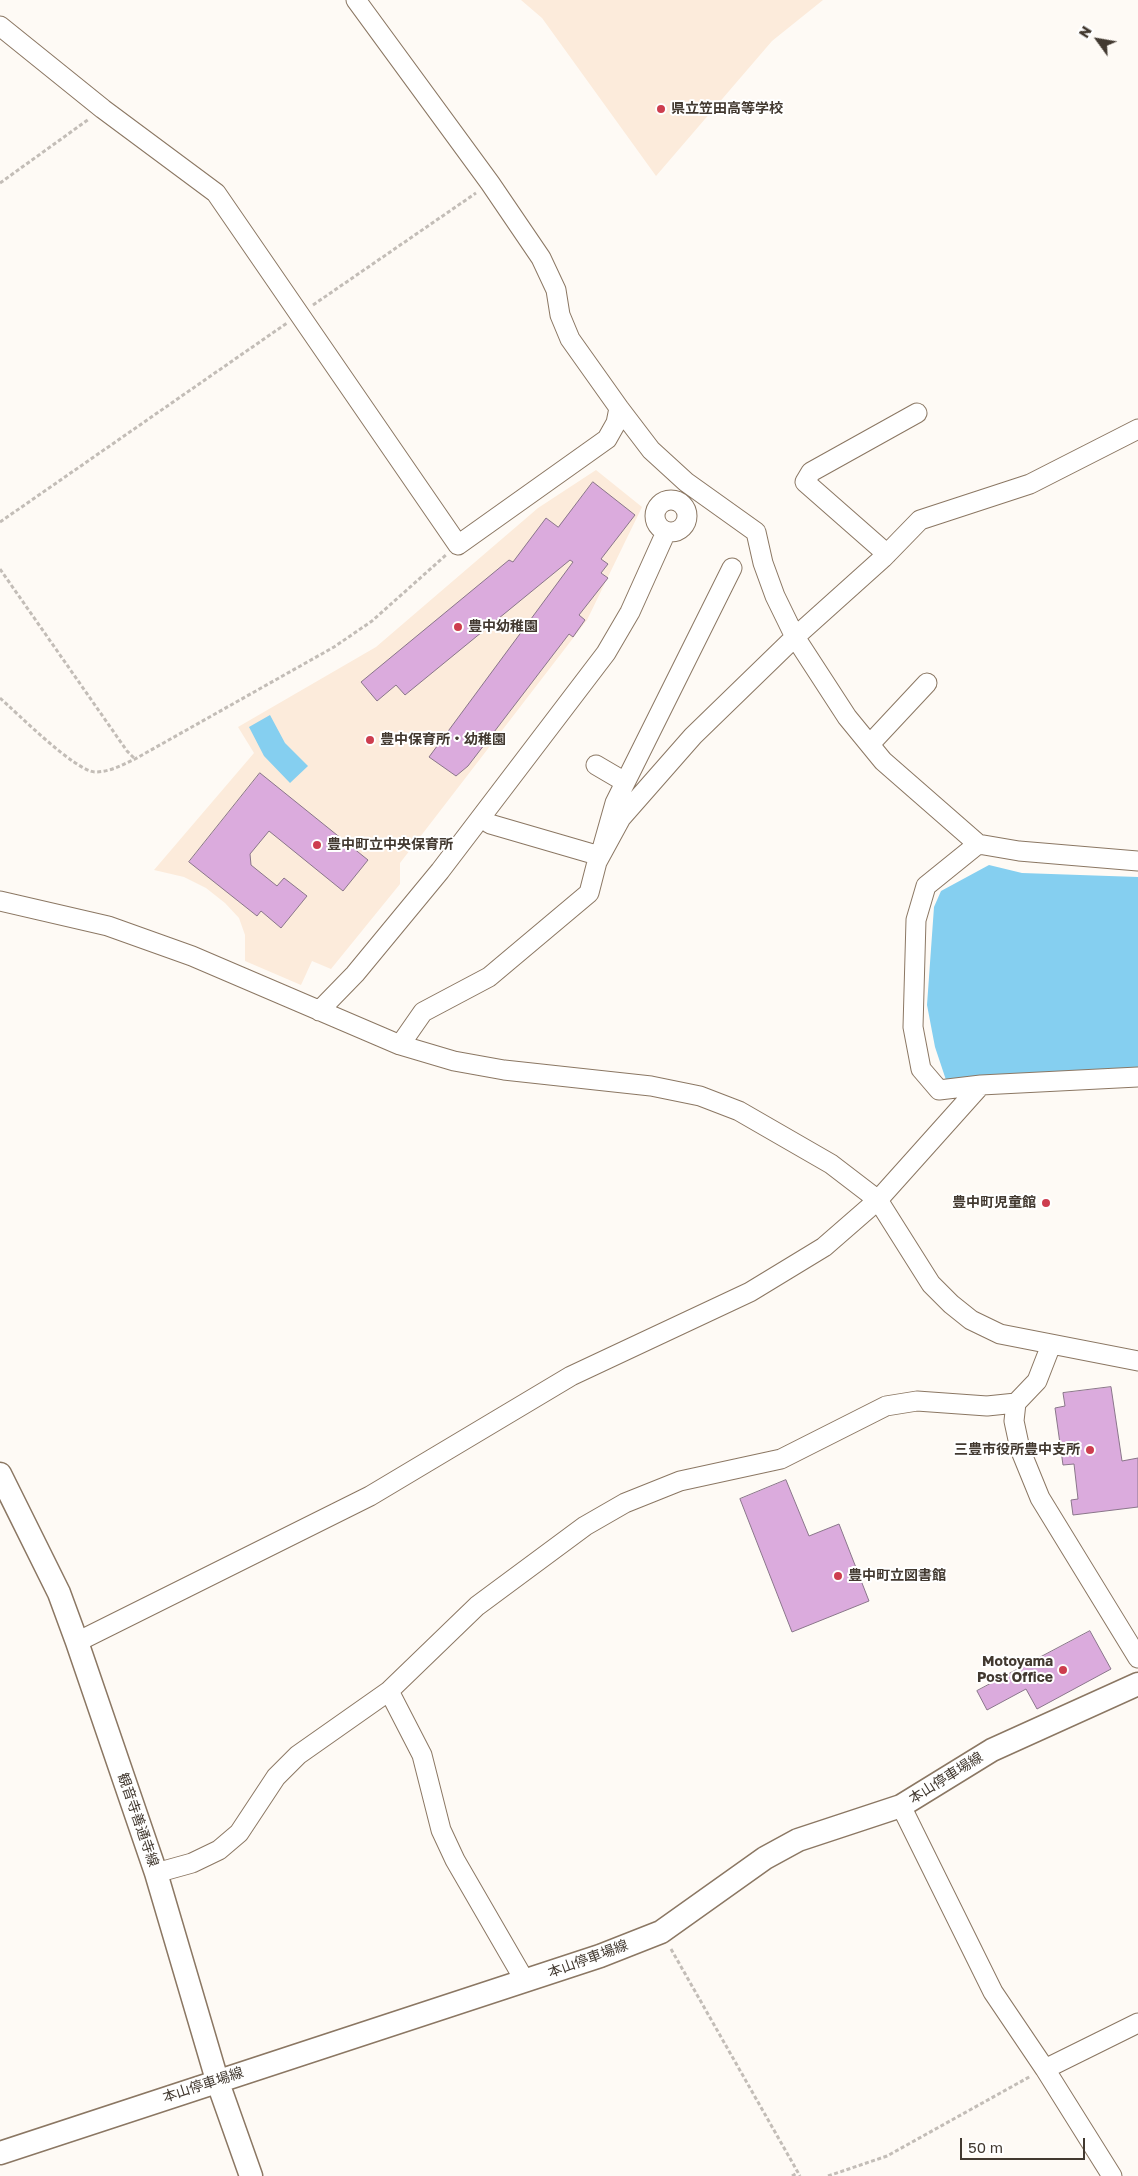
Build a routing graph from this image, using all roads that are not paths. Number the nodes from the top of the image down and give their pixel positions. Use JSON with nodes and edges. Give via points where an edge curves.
{"nodes":[{"id":1,"x":356,"y":0,"type":"edge"},
{"id":2,"x":0,"y":26,"type":"edge"},
{"id":3,"x":619,"y":408,"type":"junction"},
{"id":4,"x":917,"y":413,"type":"dead end"},
{"id":5,"x":1138,"y":429,"type":"edge"},
{"id":6,"x":666,"y":532,"type":"dead end"},
{"id":7,"x":887,"y":554,"type":"junction"},
{"id":8,"x":732,"y":568,"type":"dead end"},
{"id":9,"x":795,"y":637,"type":"junction"},
{"id":10,"x":927,"y":683,"type":"dead end"},
{"id":11,"x":870,"y":744,"type":"junction"},
{"id":12,"x":596,"y":765,"type":"dead end"},
{"id":13,"x":625,"y":782,"type":"junction"},
{"id":14,"x":490,"y":824,"type":"dead end"},
{"id":15,"x":978,"y":844,"type":"junction"},
{"id":16,"x":600,"y":856,"type":"junction"},
{"id":17,"x":1138,"y":861,"type":"edge"},
{"id":18,"x":0,"y":900,"type":"edge"},
{"id":19,"x":319,"y":1011,"type":"junction"},
{"id":20,"x":400,"y":1045,"type":"junction"},
{"id":21,"x":1138,"y":1076,"type":"edge"},
{"id":22,"x":981,"y":1085,"type":"junction"},
{"id":23,"x":878,"y":1200,"type":"junction"},
{"id":24,"x":1051,"y":1345,"type":"junction"},
{"id":25,"x":1138,"y":1361,"type":"edge"},
{"id":26,"x":1016,"y":1403,"type":"junction"},
{"id":27,"x":0,"y":1474,"type":"edge"},
{"id":28,"x":78,"y":1642,"type":"junction"},
{"id":29,"x":1138,"y":1658,"type":"edge"},
{"id":30,"x":1138,"y":1684,"type":"edge"},
{"id":31,"x":389,"y":1691,"type":"junction"},
{"id":32,"x":901,"y":1806,"type":"junction"},
{"id":33,"x":156,"y":1874,"type":"junction"},
{"id":34,"x":525,"y":1981,"type":"junction"},
{"id":35,"x":1138,"y":2023,"type":"edge"},
{"id":36,"x":1045,"y":2069,"type":"junction"},
{"id":37,"x":218,"y":2080,"type":"junction"},
{"id":38,"x":0,"y":2153,"type":"edge"},
{"id":39,"x":251,"y":2176,"type":"edge"},
{"id":40,"x":1112,"y":2176,"type":"edge"}],
"edges":[{"from":1,"to":3,"type":"street","via":[[490,183],[550,274],[570,339]]},
{"from":2,"to":3,"type":"street","via":[[103,109],[216,193],[458,545],[607,439],[616,423]]},
{"from":3,"to":9,"type":"street","via":[[651,450],[686,482],[756,532],[775,596]]},
{"from":4,"to":7,"type":"street","via":[[811,472],[805,482]]},
{"from":5,"to":7,"type":"street","via":[[1030,484],[920,520]]},
{"from":6,"to":19,"type":"street","via":[[630,612],[606,653],[440,871],[355,974]]},
{"from":7,"to":9,"type":"street"},
{"from":8,"to":13,"type":"street"},
{"from":9,"to":11,"type":"street","via":[[848,717]]},
{"from":9,"to":16,"type":"street","via":[[693,736],[622,818]]},
{"from":10,"to":11,"type":"street"},
{"from":11,"to":15,"type":"street","via":[[883,761]]},
{"from":12,"to":13,"type":"street"},
{"from":13,"to":16,"type":"street","via":[[615,803]]},
{"from":14,"to":16,"type":"street"},
{"from":15,"to":17,"type":"street","via":[[1019,851]]},
{"from":15,"to":22,"type":"street","via":[[926,886],[916,920],[913,1027],[921,1069],[939,1090]]},
{"from":16,"to":20,"type":"street","via":[[588,893],[489,978],[423,1012]]},
{"from":18,"to":19,"type":"street","via":[[108,926],[192,956]]},
{"from":19,"to":20,"type":"street"},
{"from":20,"to":23,"type":"street","via":[[454,1061],[504,1070],[651,1086],[700,1096],[739,1111],[831,1164]]},
{"from":21,"to":22,"type":"street"},
{"from":22,"to":23,"type":"street"},
{"from":23,"to":24,"type":"street","via":[[931,1284],[950,1304],[971,1320],[1000,1334]]},
{"from":23,"to":28,"type":"street","via":[[824,1247],[750,1292],[571,1376],[370,1496]]},
{"from":24,"to":25,"type":"street"},
{"from":24,"to":26,"type":"street","via":[[1037,1381]]},
{"from":26,"to":29,"type":"street","via":[[1014,1421],[1020,1449],[1040,1498]]},
{"from":26,"to":31,"type":"street","via":[[987,1406],[917,1401],[886,1406],[781,1459],[680,1481],[624,1503],[585,1526],[477,1606]]},
{"from":27,"to":28,"type":"main road","name":"観音寺善通寺線","via":[[59,1593]]},
{"from":28,"to":33,"type":"main road","name":"観音寺善通寺線"},
{"from":30,"to":32,"type":"main road","name":"本山停車場線","via":[[992,1750]]},
{"from":31,"to":33,"type":"street","via":[[298,1755],[276,1777],[239,1833],[219,1850],[192,1863]]},
{"from":31,"to":34,"type":"street","via":[[422,1755],[440,1830]]},
{"from":32,"to":34,"type":"main road","name":"本山停車場線","via":[[798,1840],[765,1858],[661,1932]]},
{"from":32,"to":36,"type":"street","via":[[993,1992]]},
{"from":33,"to":37,"type":"main road","name":"観音寺善通寺線"},
{"from":34,"to":37,"type":"main road","name":"本山停車場線"},
{"from":35,"to":36,"type":"street"},
{"from":36,"to":40,"type":"street"},
{"from":37,"to":38,"type":"main road","name":"本山停車場線"},
{"from":37,"to":39,"type":"main road","name":"観音寺善通寺線"}]}
